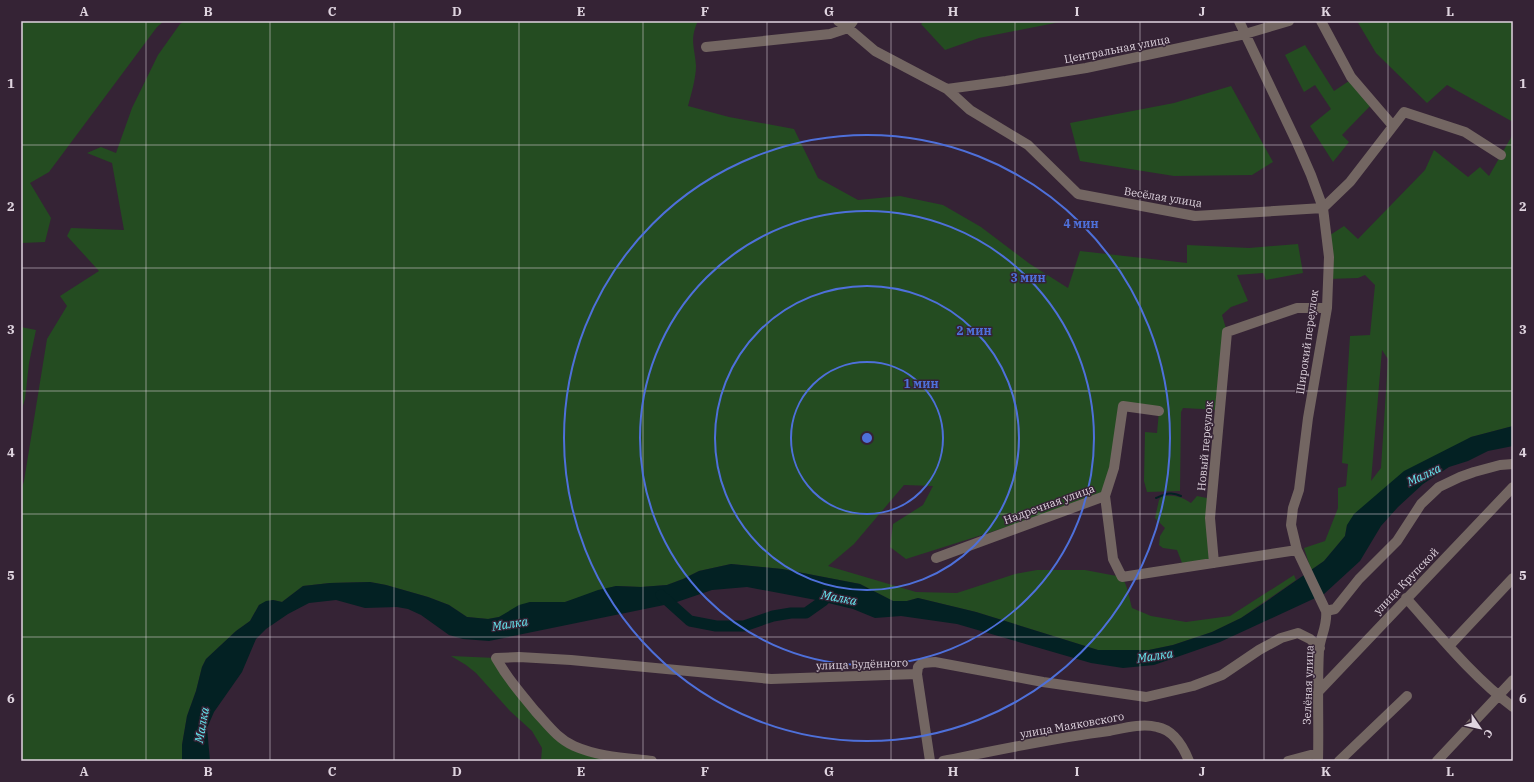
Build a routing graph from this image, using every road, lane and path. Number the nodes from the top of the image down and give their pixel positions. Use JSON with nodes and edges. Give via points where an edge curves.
{"nodes":[{"id":1,"x":838,"y":21,"type":"edge"},
{"id":2,"x":1239,"y":21,"type":"edge"},
{"id":3,"x":1289,"y":21,"type":"edge"},
{"id":4,"x":1320,"y":21,"type":"edge"},
{"id":5,"x":850,"y":24,"type":"edge"},
{"id":6,"x":1245,"y":34,"type":"junction"},
{"id":7,"x":706,"y":47,"type":"dead end"},
{"id":8,"x":947,"y":88,"type":"junction"},
{"id":9,"x":1392,"y":126,"type":"junction"},
{"id":10,"x":1500,"y":155,"type":"dead end"},
{"id":11,"x":1323,"y":208,"type":"junction"},
{"id":12,"x":1326,"y":308,"type":"junction"},
{"id":13,"x":1158,"y":411,"type":"dead end"},
{"id":14,"x":1513,"y":464,"type":"edge"},
{"id":15,"x":1513,"y":487,"type":"edge"},
{"id":16,"x":1105,"y":496,"type":"junction"},
{"id":17,"x":1297,"y":550,"type":"junction"},
{"id":18,"x":936,"y":558,"type":"dead end"},
{"id":19,"x":1214,"y":563,"type":"junction"},
{"id":20,"x":1513,"y":578,"type":"edge"},
{"id":21,"x":1406,"y":598,"type":"junction"},
{"id":22,"x":1326,"y":611,"type":"junction"},
{"id":23,"x":1449,"y":646,"type":"junction"},
{"id":24,"x":1320,"y":648,"type":"junction"},
{"id":25,"x":917,"y":674,"type":"junction"},
{"id":26,"x":1513,"y":680,"type":"edge"},
{"id":27,"x":1317,"y":693,"type":"junction"},
{"id":28,"x":1407,"y":696,"type":"dead end"},
{"id":29,"x":1498,"y":696,"type":"junction"},
{"id":30,"x":1513,"y":707,"type":"edge"},
{"id":31,"x":1318,"y":757,"type":"edge"},
{"id":32,"x":610,"y":759,"type":"edge"},
{"id":33,"x":652,"y":761,"type":"edge"},
{"id":34,"x":930,"y":761,"type":"edge"},
{"id":35,"x":943,"y":761,"type":"edge"},
{"id":36,"x":1189,"y":761,"type":"edge"},
{"id":37,"x":1288,"y":761,"type":"edge"},
{"id":38,"x":1339,"y":761,"type":"edge"},
{"id":39,"x":1437,"y":761,"type":"edge"}],
"edges":[{"from":1,"to":5,"type":"street","name":"Весёлая улица"},
{"from":2,"to":6,"type":"street","name":"Широкий переулок"},
{"from":3,"to":6,"type":"street","name":"Центральная улица"},
{"from":4,"to":9,"type":"street","via":[[1351,77]]},
{"from":5,"to":7,"type":"street","via":[[830,34]]},
{"from":5,"to":8,"type":"street","name":"Весёлая улица","via":[[875,52]]},
{"from":6,"to":8,"type":"street","name":"Центральная улица","via":[[1086,68]]},
{"from":6,"to":11,"type":"street","name":"Широкий переулок","via":[[1297,143]]},
{"from":8,"to":11,"type":"street","name":"Весёлая улица","via":[[970,110],[1028,145],[1078,194],[1195,216]]},
{"from":9,"to":10,"type":"street","via":[[1404,112],[1465,132]]},
{"from":9,"to":11,"type":"street","via":[[1350,182]]},
{"from":11,"to":12,"type":"street","name":"Широкий переулок","via":[[1330,257]]},
{"from":12,"to":17,"type":"street","name":"Широкий переулок","via":[[1299,490],[1293,508],[1291,526]]},
{"from":12,"to":19,"type":"street","name":"Новый переулок","via":[[1297,308],[1227,332],[1210,518]]},
{"from":13,"to":16,"type":"street","via":[[1123,406],[1114,468]]},
{"from":14,"to":22,"type":"street","via":[[1474,472],[1440,487],[1421,504],[1397,540],[1358,579],[1334,609]]},
{"from":15,"to":21,"type":"street","name":"улица Крупской"},
{"from":16,"to":18,"type":"street","name":"Надречная улица"},
{"from":16,"to":19,"type":"street","name":"Надречная улица","via":[[1113,559],[1122,577]]},
{"from":17,"to":19,"type":"street","name":"Надречная улица"},
{"from":17,"to":22,"type":"street","name":"Широкий переулок"},
{"from":20,"to":23,"type":"street"},
{"from":21,"to":23,"type":"street"},
{"from":21,"to":27,"type":"street","name":"улица Крупской"},
{"from":22,"to":24,"type":"street","name":"Зелёная улица"},
{"from":23,"to":29,"type":"street"},
{"from":24,"to":25,"type":"street","name":"улица Будённого","via":[[1298,633],[1264,647],[1222,675],[1193,686],[1146,697],[1043,682],[935,662],[922,663]]},
{"from":24,"to":27,"type":"street","name":"Зелёная улица"},
{"from":25,"to":32,"type":"street","name":"улица Будённого","via":[[771,679],[571,660],[496,658],[508,679],[557,736],[573,746]]},
{"from":25,"to":34,"type":"street"},
{"from":26,"to":29,"type":"street"},
{"from":27,"to":31,"type":"street","name":"Зелёная улица"},
{"from":28,"to":38,"type":"street"},
{"from":29,"to":30,"type":"street"},
{"from":29,"to":39,"type":"street"},
{"from":31,"to":37,"type":"street"},
{"from":32,"to":33,"type":"street"},
{"from":35,"to":36,"type":"street","name":"улица Маяковского","via":[[1083,734],[1145,726],[1168,730],[1177,739]]}]}
